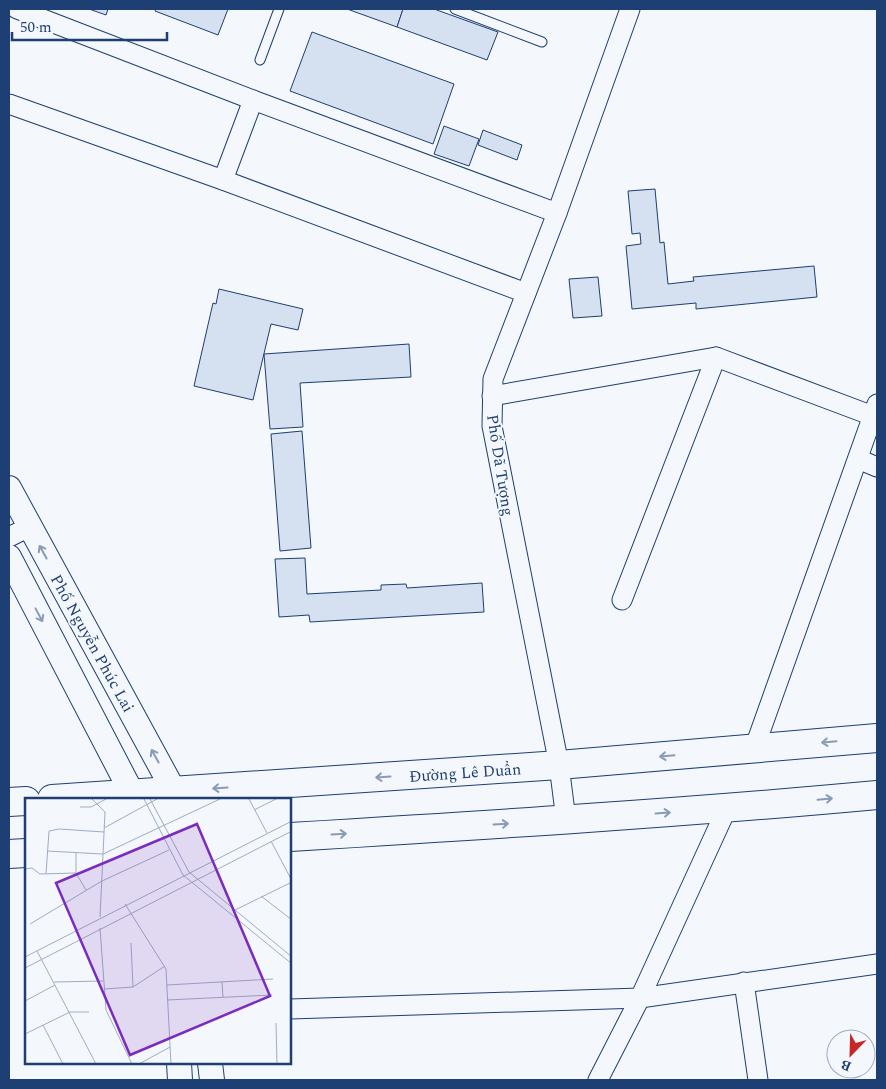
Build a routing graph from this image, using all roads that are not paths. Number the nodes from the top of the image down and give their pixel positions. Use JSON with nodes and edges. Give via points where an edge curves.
{"nodes":[{"id":1,"x":17,"y":9,"type":"edge"},
{"id":2,"x":279,"y":9,"type":"edge"},
{"id":3,"x":455,"y":9,"type":"edge"},
{"id":4,"x":630,"y":9,"type":"edge"},
{"id":5,"x":542,"y":42,"type":"dead end"},
{"id":6,"x":260,"y":60,"type":"dead end"},
{"id":7,"x":253,"y":100,"type":"junction"},
{"id":8,"x":9,"y":104,"type":"edge"},
{"id":9,"x":223,"y":180,"type":"junction"},
{"id":10,"x":557,"y":213,"type":"junction"},
{"id":11,"x":526,"y":293,"type":"junction"},
{"id":12,"x":716,"y":357,"type":"junction"},
{"id":13,"x":492,"y":396,"type":"junction"},
{"id":14,"x":875,"y":410,"type":"edge"},
{"id":15,"x":858,"y":459,"type":"junction"},
{"id":16,"x":877,"y":467,"type":"edge"},
{"id":17,"x":9,"y":488,"type":"edge"},
{"id":18,"x":19,"y":532,"type":"edge"},
{"id":19,"x":9,"y":556,"type":"edge"},
{"id":20,"x":622,"y":600,"type":"dead end"},
{"id":21,"x":877,"y":738,"type":"edge"},
{"id":22,"x":754,"y":749,"type":"junction"},
{"id":23,"x":559,"y":766,"type":"junction"},
{"id":24,"x":175,"y":795,"type":"edge"},
{"id":25,"x":877,"y":795,"type":"edge"},
{"id":26,"x":134,"y":796,"type":"edge"},
{"id":27,"x":79,"y":798,"type":"edge"},
{"id":28,"x":25,"y":801,"type":"edge"},
{"id":29,"x":9,"y":802,"type":"edge"},
{"id":30,"x":727,"y":808,"type":"junction"},
{"id":31,"x":566,"y":820,"type":"junction"},
{"id":32,"x":291,"y":837,"type":"edge"},
{"id":33,"x":25,"y":853,"type":"edge"},
{"id":34,"x":9,"y":854,"type":"edge"},
{"id":35,"x":877,"y":964,"type":"edge"},
{"id":36,"x":744,"y":982,"type":"junction"},
{"id":37,"x":640,"y":998,"type":"junction"},
{"id":38,"x":291,"y":1009,"type":"edge"},
{"id":39,"x":179,"y":1064,"type":"edge"},
{"id":40,"x":210,"y":1064,"type":"edge"},
{"id":41,"x":180,"y":1080,"type":"edge"},
{"id":42,"x":212,"y":1080,"type":"edge"},
{"id":43,"x":598,"y":1080,"type":"edge"},
{"id":44,"x":758,"y":1080,"type":"edge"}],
"edges":[{"from":1,"to":7,"type":"street"},
{"from":2,"to":6,"type":"lane"},
{"from":3,"to":5,"type":"lane"},
{"from":4,"to":10,"type":"street","name":"Phố Dã Tượng"},
{"from":7,"to":9,"type":"street"},
{"from":7,"to":10,"type":"street"},
{"from":8,"to":9,"type":"street"},
{"from":9,"to":11,"type":"street"},
{"from":10,"to":11,"type":"street","name":"Phố Dã Tượng"},
{"from":11,"to":13,"type":"street","name":"Phố Dã Tượng","via":[[493,379]]},
{"from":12,"to":13,"type":"street"},
{"from":12,"to":14,"type":"street"},
{"from":12,"to":20,"type":"street"},
{"from":13,"to":23,"type":"street","name":"Phố Dã Tượng","via":[[492,426]]},
{"from":14,"to":15,"type":"street"},
{"from":15,"to":16,"type":"street"},
{"from":15,"to":22,"type":"street"},
{"from":17,"to":18,"type":"street","name":"Phố Nguyễn Phúc Lai"},
{"from":24,"to":18,"type":"street","name":"Phố Nguyễn Phúc Lai","one_way":true},
{"from":19,"to":26,"type":"street","name":"Phố Nguyễn Phúc Lai","one_way":true},
{"from":21,"to":22,"type":"main road","name":"Đường Lê Duẩn","one_way":true},
{"from":22,"to":23,"type":"main road","name":"Đường Lê Duẩn","one_way":true},
{"from":23,"to":24,"type":"main road","name":"Đường Lê Duẩn","one_way":true},
{"from":23,"to":31,"type":"street","name":"Phố Dã Tượng"},
{"from":24,"to":26,"type":"main road","name":"Đường Lê Duẩn"},
{"from":30,"to":25,"type":"main road","one_way":true},
{"from":26,"to":27,"type":"main road","name":"Đường Lê Duẩn"},
{"from":28,"to":29,"type":"main road"},
{"from":31,"to":30,"type":"main road","one_way":true},
{"from":30,"to":37,"type":"street"},
{"from":32,"to":31,"type":"main road","one_way":true},
{"from":33,"to":34,"type":"main road"},
{"from":35,"to":36,"type":"street"},
{"from":36,"to":37,"type":"street"},
{"from":36,"to":44,"type":"street"},
{"from":37,"to":38,"type":"street"},
{"from":37,"to":43,"type":"street"},
{"from":39,"to":41,"type":"street"},
{"from":40,"to":42,"type":"street"}]}
